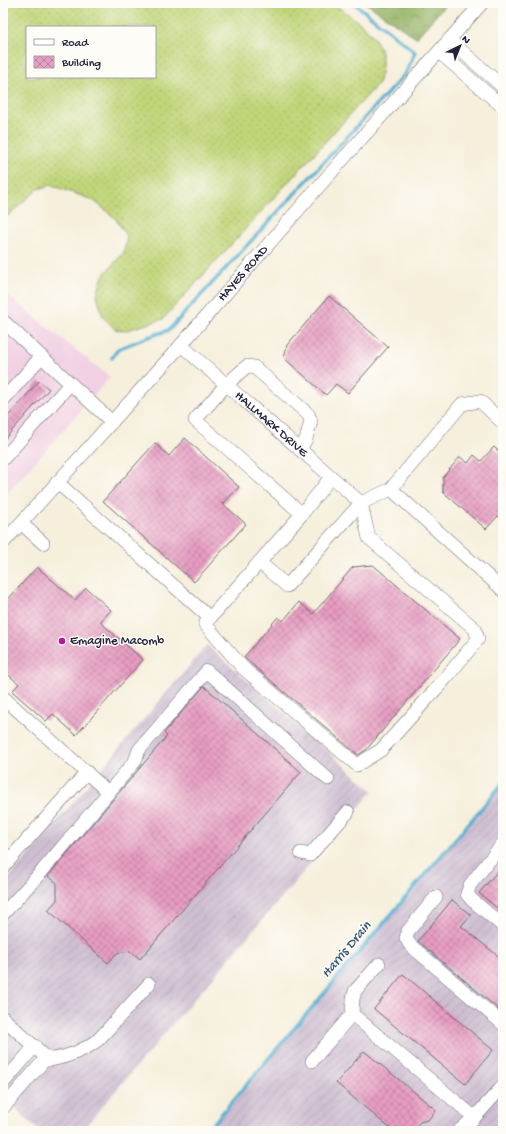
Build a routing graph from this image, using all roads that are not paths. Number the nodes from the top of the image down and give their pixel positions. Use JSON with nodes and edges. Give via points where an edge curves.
{"nodes":[{"id":1,"x":482,"y":3,"type":"edge"},
{"id":2,"x":449,"y":40,"type":"junction"},
{"id":3,"x":439,"y":52,"type":"junction"},
{"id":4,"x":503,"y":87,"type":"edge"},
{"id":5,"x":503,"y":107,"type":"edge"},
{"id":6,"x":3,"y":321,"type":"edge"},
{"id":7,"x":181,"y":346,"type":"junction"},
{"id":8,"x":41,"y":357,"type":"junction"},
{"id":9,"x":70,"y":384,"type":"junction"},
{"id":10,"x":226,"y":385,"type":"junction"},
{"id":11,"x":3,"y":400,"type":"edge"},
{"id":12,"x":112,"y":422,"type":"junction"},
{"id":13,"x":503,"y":423,"type":"edge"},
{"id":14,"x":300,"y":450,"type":"junction"},
{"id":15,"x":3,"y":459,"type":"edge"},
{"id":16,"x":331,"y":477,"type":"junction"},
{"id":17,"x":57,"y":482,"type":"junction"},
{"id":18,"x":391,"y":489,"type":"junction"},
{"id":19,"x":361,"y":503,"type":"junction"},
{"id":20,"x":302,"y":514,"type":"junction"},
{"id":21,"x":21,"y":523,"type":"junction"},
{"id":22,"x":3,"y":543,"type":"edge"},
{"id":23,"x":43,"y":543,"type":"dead end"},
{"id":24,"x":259,"y":562,"type":"junction"},
{"id":25,"x":503,"y":590,"type":"edge"},
{"id":26,"x":210,"y":618,"type":"junction"},
{"id":27,"x":3,"y":697,"type":"edge"},
{"id":28,"x":87,"y":772,"type":"junction"},
{"id":29,"x":328,"y":778,"type":"dead end"},
{"id":30,"x":108,"y":792,"type":"junction"},
{"id":31,"x":348,"y":812,"type":"dead end"},
{"id":32,"x":503,"y":843,"type":"edge"},
{"id":33,"x":301,"y":853,"type":"dead end"},
{"id":34,"x":3,"y":867,"type":"edge"},
{"id":35,"x":436,"y":897,"type":"dead end"},
{"id":36,"x":3,"y":914,"type":"edge"},
{"id":37,"x":503,"y":926,"type":"edge"},
{"id":38,"x":379,"y":964,"type":"dead end"},
{"id":39,"x":149,"y":984,"type":"dead end"},
{"id":40,"x":352,"y":1014,"type":"junction"},
{"id":41,"x":3,"y":1018,"type":"edge"},
{"id":42,"x":503,"y":1024,"type":"edge"},
{"id":43,"x":35,"y":1046,"type":"junction"},
{"id":44,"x":47,"y":1057,"type":"junction"},
{"id":45,"x":312,"y":1061,"type":"dead end"},
{"id":46,"x":3,"y":1083,"type":"edge"},
{"id":47,"x":503,"y":1086,"type":"edge"},
{"id":48,"x":3,"y":1108,"type":"edge"},
{"id":49,"x":474,"y":1117,"type":"junction"},
{"id":50,"x":459,"y":1131,"type":"edge"}],
"edges":[{"from":1,"to":2,"type":"street","name":"HAYES ROAD"},
{"from":2,"to":3,"type":"street","name":"HAYES ROAD"},
{"from":2,"to":4,"type":"street"},
{"from":3,"to":5,"type":"street"},
{"from":3,"to":7,"type":"street","name":"HAYES ROAD"},
{"from":6,"to":8,"type":"street"},
{"from":7,"to":10,"type":"street","name":"HALLMARK DRIVE"},
{"from":7,"to":12,"type":"street","name":"HAYES ROAD"},
{"from":8,"to":9,"type":"street"},
{"from":8,"to":11,"type":"street"},
{"from":9,"to":12,"type":"street"},
{"from":9,"to":15,"type":"street"},
{"from":10,"to":14,"type":"street","name":"HALLMARK DRIVE"},
{"from":10,"to":14,"type":"street","via":[[247,366],[254,367],[308,414],[311,421]]},
{"from":10,"to":20,"type":"street","via":[[195,420]]},
{"from":12,"to":17,"type":"street","name":"HAYES ROAD"},
{"from":13,"to":18,"type":"street","via":[[480,402],[462,404]]},
{"from":14,"to":16,"type":"street","name":"HALLMARK DRIVE"},
{"from":16,"to":19,"type":"street","name":"HALLMARK DRIVE"},
{"from":16,"to":20,"type":"street"},
{"from":17,"to":21,"type":"street","name":"HAYES ROAD"},
{"from":17,"to":26,"type":"street"},
{"from":18,"to":19,"type":"street"},
{"from":18,"to":25,"type":"street"},
{"from":19,"to":24,"type":"street","via":[[287,586]]},
{"from":19,"to":26,"type":"street","via":[[369,538],[467,620],[475,629],[478,639],[381,750],[357,765],[243,668],[205,624]]},
{"from":20,"to":24,"type":"street"},
{"from":21,"to":22,"type":"street","name":"HAYES ROAD"},
{"from":21,"to":23,"type":"street"},
{"from":24,"to":26,"type":"street"},
{"from":27,"to":28,"type":"street"},
{"from":28,"to":30,"type":"street"},
{"from":28,"to":34,"type":"street"},
{"from":29,"to":30,"type":"street","via":[[207,671],[139,750]]},
{"from":30,"to":36,"type":"street"},
{"from":31,"to":33,"type":"street","via":[[310,855]]},
{"from":32,"to":37,"type":"street","via":[[470,885],[468,894]]},
{"from":35,"to":42,"type":"street","via":[[408,931],[406,938],[410,946]]},
{"from":38,"to":40,"type":"street","via":[[355,991]]},
{"from":39,"to":44,"type":"street","via":[[90,1046],[62,1058],[49,1060]]},
{"from":40,"to":45,"type":"street"},
{"from":40,"to":49,"type":"street"},
{"from":41,"to":43,"type":"street"},
{"from":43,"to":44,"type":"street"},
{"from":43,"to":46,"type":"street"},
{"from":44,"to":48,"type":"street"},
{"from":47,"to":49,"type":"street"},
{"from":49,"to":50,"type":"street"}]}
